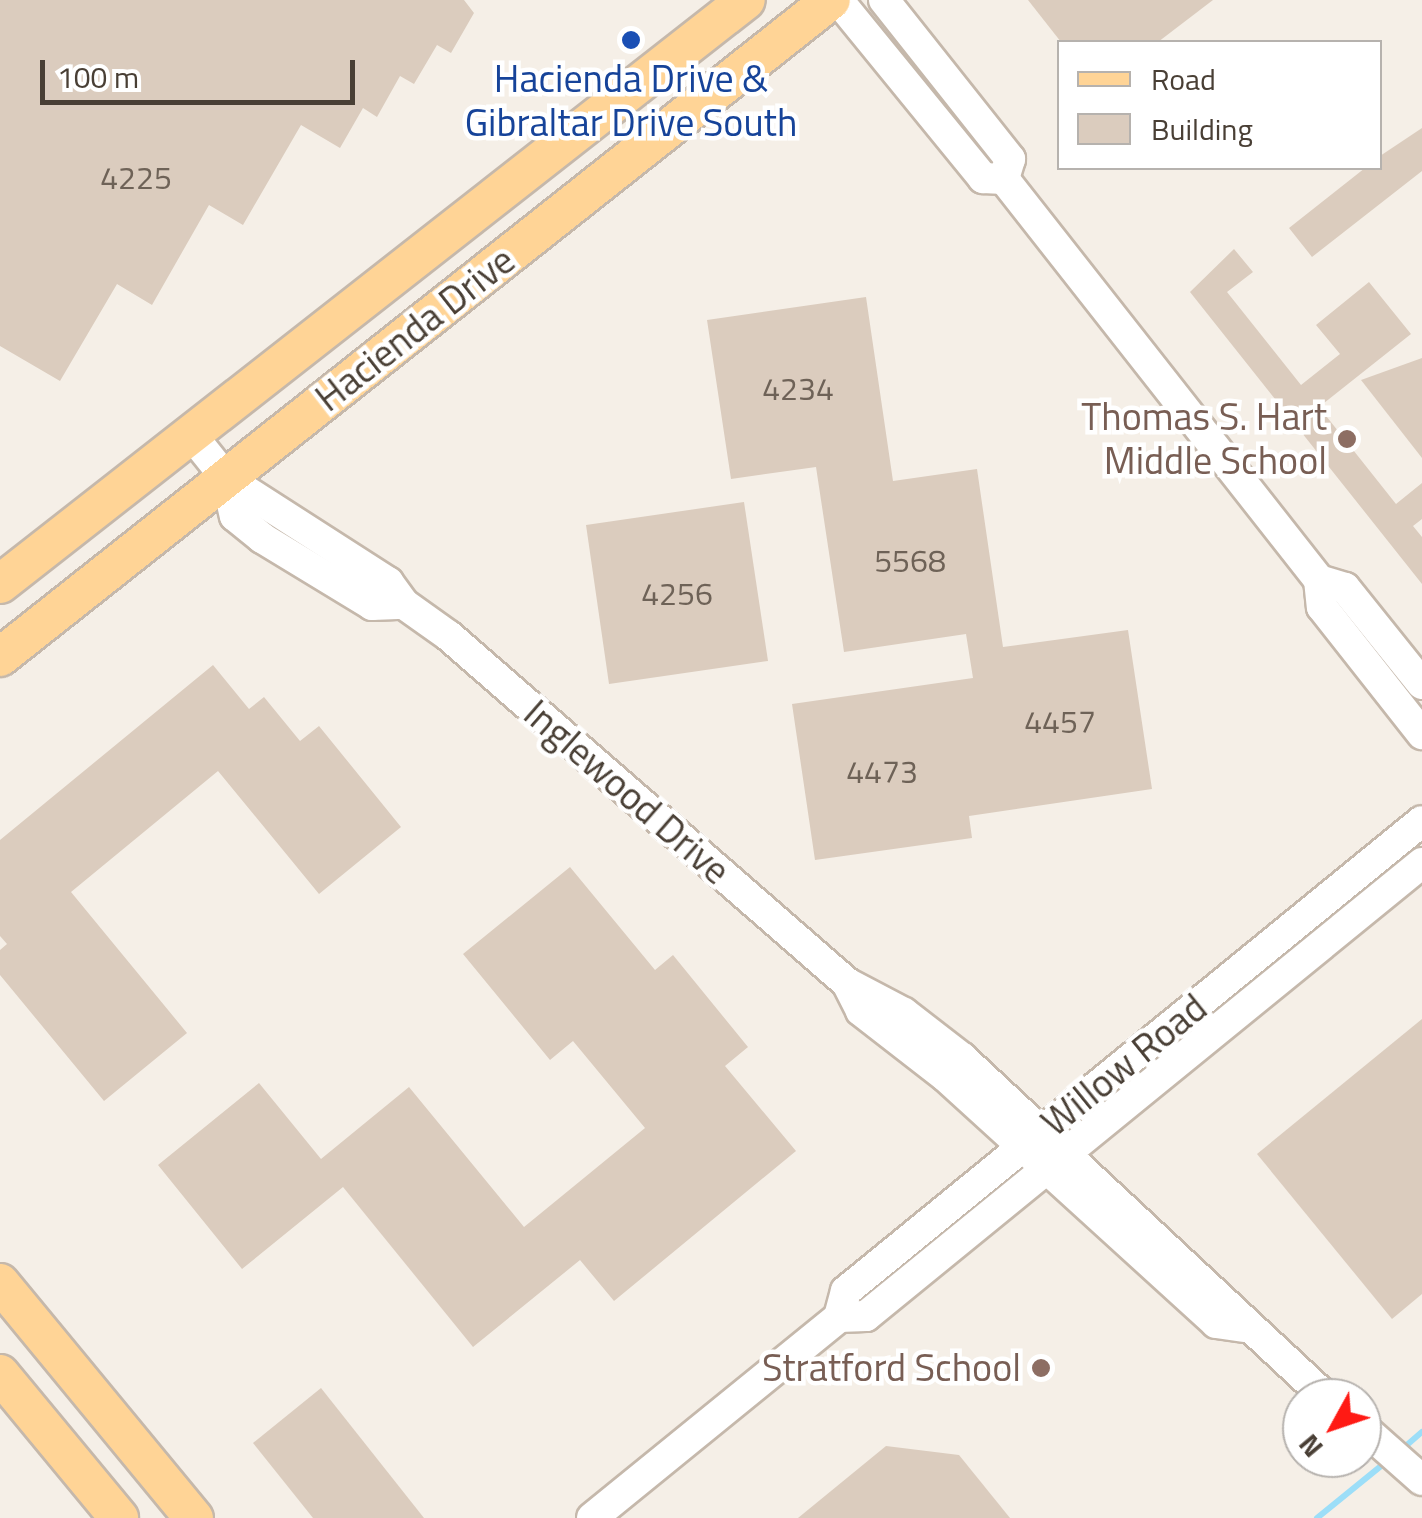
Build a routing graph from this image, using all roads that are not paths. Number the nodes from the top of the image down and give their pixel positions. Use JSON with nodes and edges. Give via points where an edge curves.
{"nodes":[{"id":1,"x":746,"y":0,"type":"edge"},
{"id":2,"x":834,"y":0,"type":"edge"},
{"id":3,"x":884,"y":0,"type":"edge"},
{"id":4,"x":1004,"y":180,"type":"junction"},
{"id":5,"x":190,"y":433,"type":"junction"},
{"id":6,"x":226,"y":478,"type":"junction"},
{"id":7,"x":1319,"y":580,"type":"junction"},
{"id":8,"x":0,"y":584,"type":"edge"},
{"id":9,"x":0,"y":657,"type":"edge"},
{"id":10,"x":1422,"y":684,"type":"edge"},
{"id":11,"x":1422,"y":734,"type":"edge"},
{"id":12,"x":1422,"y":821,"type":"edge"},
{"id":13,"x":1422,"y":863,"type":"edge"},
{"id":14,"x":1032,"y":1140,"type":"junction"},
{"id":15,"x":1056,"y":1163,"type":"junction"},
{"id":16,"x":0,"y":1282,"type":"edge"},
{"id":17,"x":839,"y":1318,"type":"junction"},
{"id":18,"x":0,"y":1374,"type":"edge"},
{"id":19,"x":1304,"y":1378,"type":"edge"},
{"id":20,"x":1382,"y":1444,"type":"edge"},
{"id":21,"x":1422,"y":1480,"type":"edge"},
{"id":22,"x":118,"y":1518,"type":"edge"},
{"id":23,"x":194,"y":1518,"type":"edge"},
{"id":24,"x":592,"y":1518,"type":"edge"}],
"edges":[{"from":1,"to":5,"type":"main road","name":"Hacienda Drive"},
{"from":2,"to":4,"type":"street","via":[[983,178]]},
{"from":2,"to":6,"type":"main road","name":"Hacienda Drive"},
{"from":3,"to":4,"type":"street","via":[[1010,159]]},
{"from":4,"to":7,"type":"street"},
{"from":5,"to":6,"type":"street","name":"Inglewood Drive"},
{"from":5,"to":8,"type":"main road","name":"Hacienda Drive"},
{"from":6,"to":9,"type":"main road","name":"Hacienda Drive"},
{"from":6,"to":14,"type":"street","name":"Inglewood Drive","via":[[234,516],[372,604],[404,604],[448,636],[847,983],[904,1013]]},
{"from":7,"to":10,"type":"street","via":[[1345,588]]},
{"from":7,"to":11,"type":"street","via":[[1322,607]]},
{"from":12,"to":14,"type":"street","name":"Willow Road"},
{"from":13,"to":15,"type":"street","name":"Willow Road"},
{"from":14,"to":15,"type":"street","name":"Inglewood Drive"},
{"from":14,"to":17,"type":"street","name":"Willow Road","via":[[846,1291]]},
{"from":15,"to":17,"type":"street","name":"Willow Road","via":[[866,1316]]},
{"from":15,"to":19,"type":"street","name":"Inglewood Drive","via":[[1231,1304],[1244,1326]]},
{"from":16,"to":23,"type":"main road"},
{"from":17,"to":24,"type":"street","name":"Willow Road"},
{"from":18,"to":22,"type":"main road"},
{"from":20,"to":21,"type":"street"}]}
